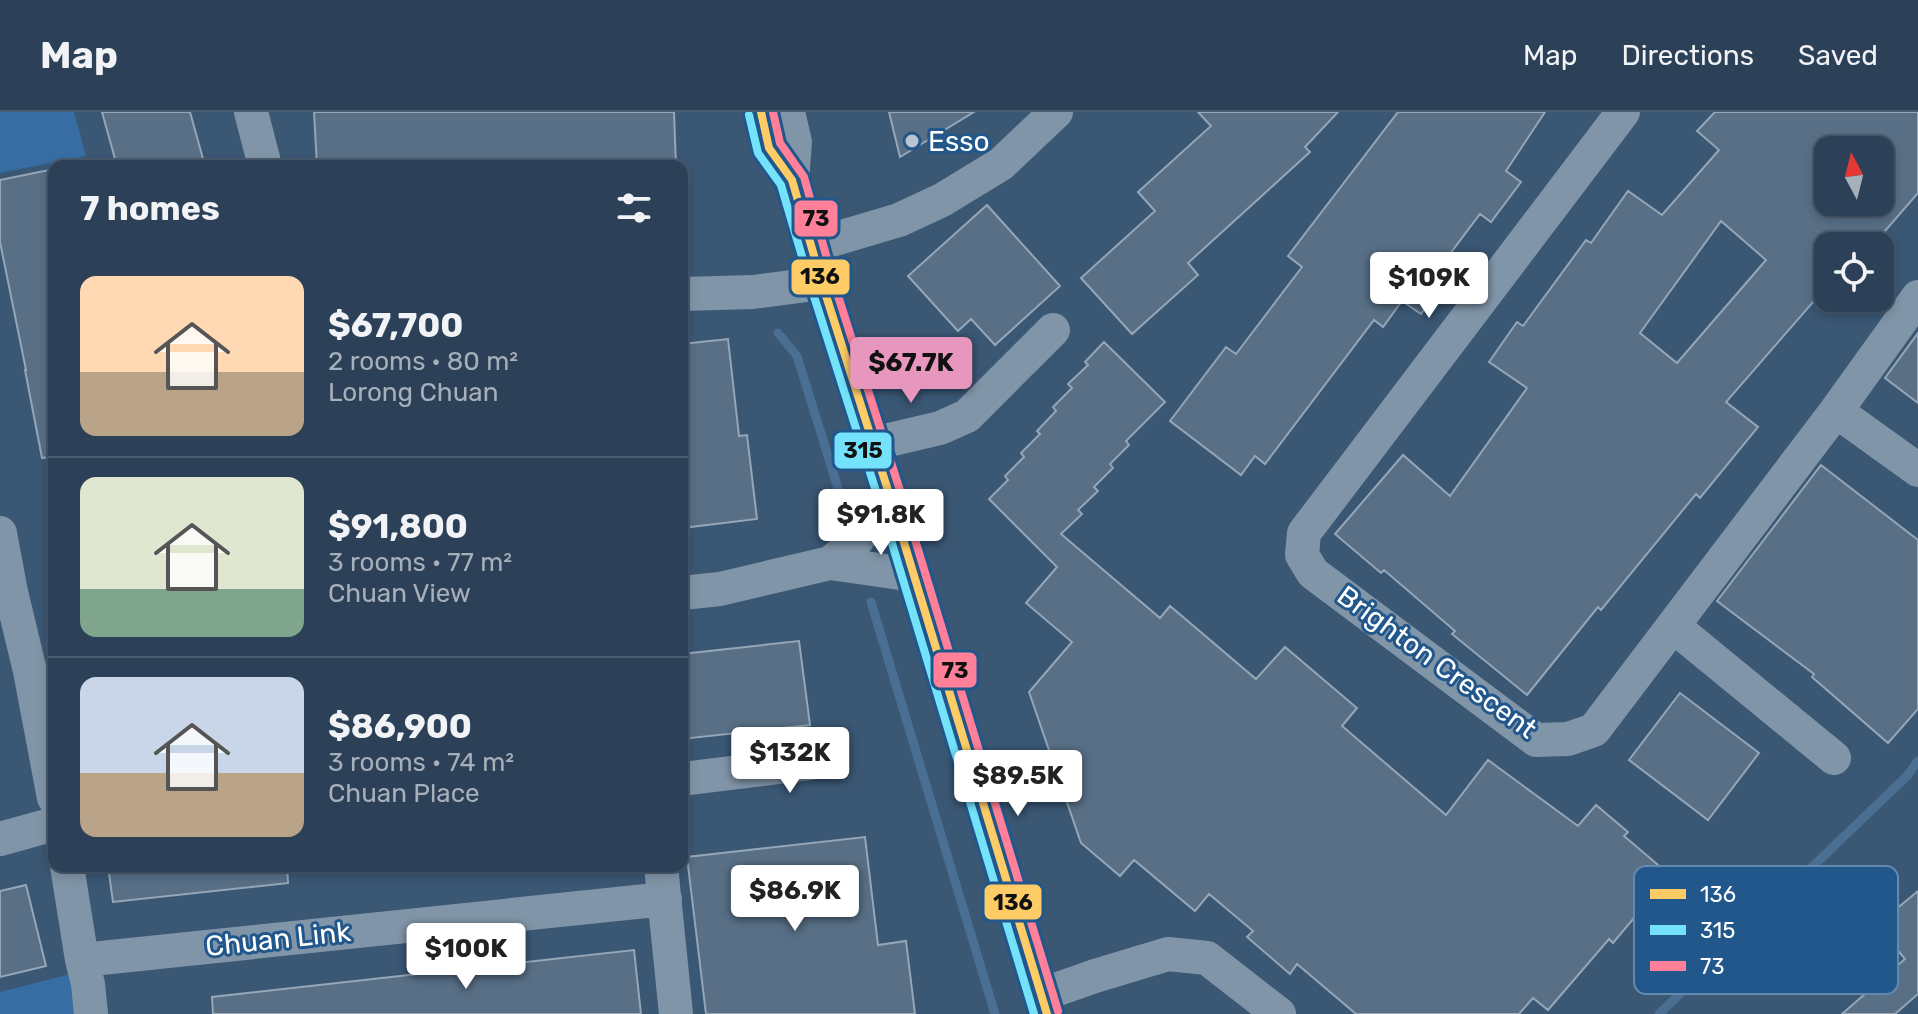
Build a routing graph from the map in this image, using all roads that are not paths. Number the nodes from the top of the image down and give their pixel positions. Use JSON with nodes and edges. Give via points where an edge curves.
{"nodes":[{"id":1,"x":251,"y":112,"type":"edge"},
{"id":2,"x":761,"y":112,"type":"edge"},
{"id":3,"x":788,"y":112,"type":"edge"},
{"id":4,"x":1056,"y":112,"type":"edge"},
{"id":5,"x":1623,"y":112,"type":"edge"},
{"id":6,"x":263,"y":160,"type":"edge"},
{"id":7,"x":792,"y":180,"type":"junction"},
{"id":8,"x":811,"y":246,"type":"junction"},
{"id":9,"x":822,"y":283,"type":"junction"},
{"id":10,"x":688,"y":294,"type":"edge"},
{"id":11,"x":1918,"y":297,"type":"edge"},
{"id":12,"x":1053,"y":330,"type":"dead end"},
{"id":13,"x":1836,"y":411,"type":"junction"},
{"id":14,"x":872,"y":444,"type":"junction"},
{"id":15,"x":1918,"y":470,"type":"edge"},
{"id":16,"x":892,"y":503,"type":"junction"},
{"id":17,"x":0,"y":533,"type":"edge"},
{"id":18,"x":830,"y":563,"type":"junction"},
{"id":19,"x":914,"y":575,"type":"junction"},
{"id":20,"x":688,"y":592,"type":"edge"},
{"id":21,"x":1673,"y":626,"type":"junction"},
{"id":22,"x":42,"y":669,"type":"edge"},
{"id":23,"x":48,"y":734,"type":"edge"},
{"id":24,"x":1834,"y":758,"type":"dead end"},
{"id":25,"x":811,"y":763,"type":"dead end"},
{"id":26,"x":688,"y":778,"type":"edge"},
{"id":27,"x":48,"y":826,"type":"edge"},
{"id":28,"x":0,"y":839,"type":"edge"},
{"id":29,"x":68,"y":872,"type":"edge"},
{"id":30,"x":663,"y":882,"type":"edge"},
{"id":31,"x":82,"y":960,"type":"junction"},
{"id":32,"x":1044,"y":1005,"type":"edge"},
{"id":33,"x":91,"y":1014,"type":"edge"},
{"id":34,"x":676,"y":1014,"type":"edge"},
{"id":35,"x":1279,"y":1014,"type":"edge"}],
"edges":[{"from":1,"to":6,"type":"street"},
{"from":2,"to":7,"type":"street","via":[[769,148]]},
{"from":3,"to":7,"type":"street","via":[[795,142]]},
{"from":4,"to":8,"type":"street","via":[[1001,164],[942,200],[899,220]]},
{"from":5,"to":21,"type":"street","name":"Brighton Crescent","via":[[1304,533],[1302,555],[1313,573],[1536,740],[1568,739],[1594,730]]},
{"from":7,"to":8,"type":"street"},
{"from":8,"to":9,"type":"street"},
{"from":9,"to":10,"type":"street"},
{"from":9,"to":14,"type":"street"},
{"from":11,"to":13,"type":"street","name":"Brighton Crescent"},
{"from":12,"to":14,"type":"street","via":[[967,416]]},
{"from":13,"to":15,"type":"street"},
{"from":13,"to":21,"type":"street","name":"Brighton Crescent"},
{"from":14,"to":16,"type":"street"},
{"from":16,"to":18,"type":"street"},
{"from":16,"to":19,"type":"street"},
{"from":17,"to":22,"type":"street","via":[[14,605]]},
{"from":18,"to":19,"type":"street"},
{"from":18,"to":20,"type":"street"},
{"from":19,"to":32,"type":"street"},
{"from":21,"to":24,"type":"street"},
{"from":22,"to":23,"type":"street"},
{"from":25,"to":26,"type":"street"},
{"from":27,"to":28,"type":"street"},
{"from":29,"to":31,"type":"street"},
{"from":30,"to":31,"type":"street","name":"Chuan Link"},
{"from":30,"to":34,"type":"street"},
{"from":31,"to":33,"type":"street"},
{"from":32,"to":35,"type":"street","via":[[1095,976],[1168,954],[1207,958]]}]}
